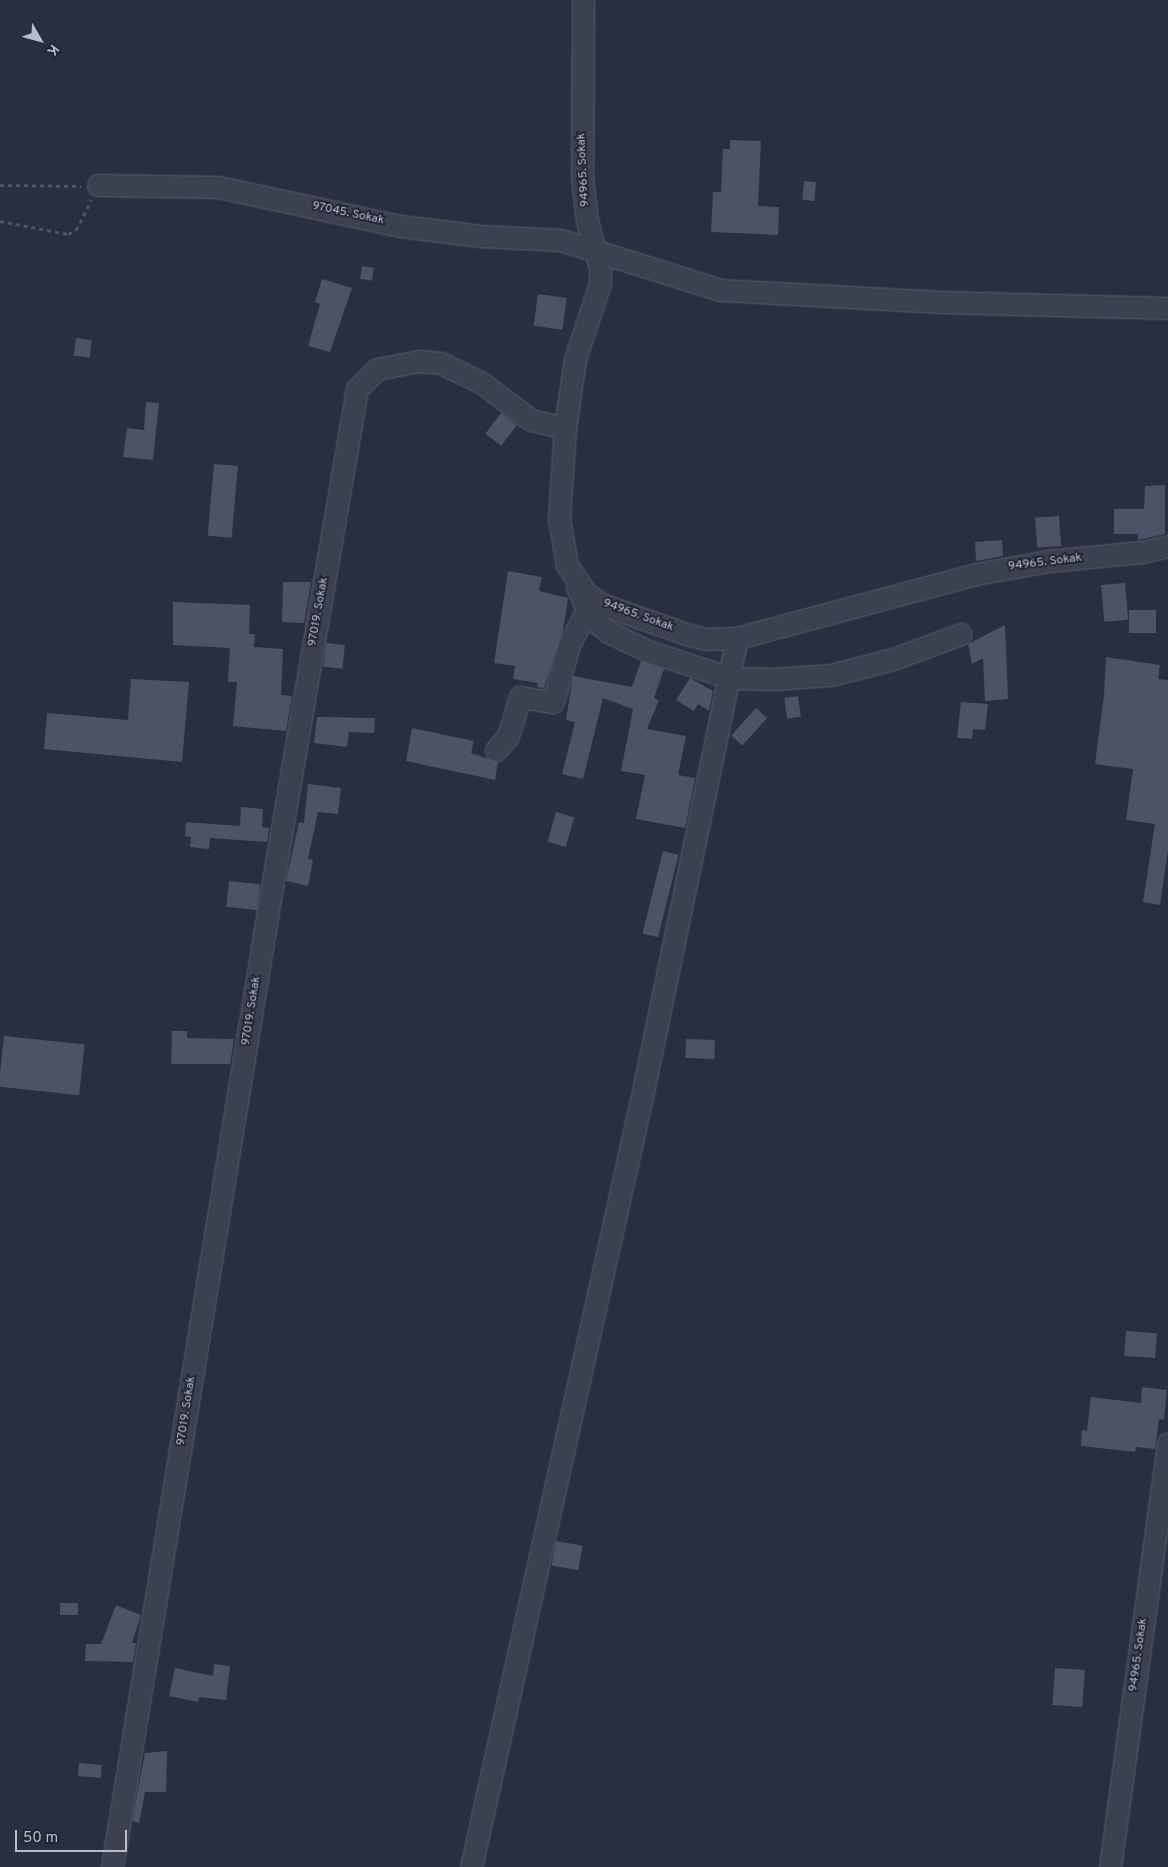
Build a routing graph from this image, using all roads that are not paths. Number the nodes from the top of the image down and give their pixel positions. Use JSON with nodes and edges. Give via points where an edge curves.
{"nodes":[{"id":1,"x":583,"y":0,"type":"edge"},
{"id":2,"x":98,"y":186,"type":"road end"},
{"id":3,"x":597,"y":252,"type":"junction"},
{"id":4,"x":1168,"y":308,"type":"edge"},
{"id":5,"x":565,"y":428,"type":"junction"},
{"id":6,"x":1168,"y":546,"type":"edge"},
{"id":7,"x":574,"y":579,"type":"junction"},
{"id":8,"x":587,"y":610,"type":"junction"},
{"id":9,"x":961,"y":634,"type":"dead end"},
{"id":10,"x":737,"y":638,"type":"junction"},
{"id":11,"x":730,"y":678,"type":"junction"},
{"id":12,"x":496,"y":750,"type":"dead end"},
{"id":13,"x":1168,"y":1443,"type":"edge"},
{"id":14,"x":112,"y":1867,"type":"edge"},
{"id":15,"x":471,"y":1867,"type":"edge"},
{"id":16,"x":1110,"y":1867,"type":"edge"}],
"edges":[{"from":1,"to":3,"type":"street","name":"94965. Sokak","via":[[582,177],[587,221]]},
{"from":2,"to":3,"type":"street","name":"97045. Sokak","via":[[218,187],[400,226],[481,236],[561,240]]},
{"from":3,"to":4,"type":"street","name":"97045. Sokak","via":[[721,290],[941,302]]},
{"from":3,"to":5,"type":"street","name":"94965. Sokak","via":[[600,283],[575,359]]},
{"from":5,"to":7,"type":"street","name":"94965. Sokak","via":[[559,518],[567,565]]},
{"from":5,"to":14,"type":"street","name":"97019. Sokak","via":[[531,420],[482,383],[442,363],[419,361],[377,369],[357,389]]},
{"from":6,"to":10,"type":"street","name":"94965. Sokak","via":[[976,574]]},
{"from":7,"to":8,"type":"street"},
{"from":7,"to":10,"type":"street","name":"94965. Sokak","via":[[601,604],[623,613],[706,639]]},
{"from":8,"to":11,"type":"street","via":[[598,625],[618,638]]},
{"from":8,"to":12,"type":"street","via":[[569,645],[553,702],[520,697],[508,736]]},
{"from":9,"to":11,"type":"street","via":[[841,673],[804,678]]},
{"from":10,"to":11,"type":"street"},
{"from":11,"to":15,"type":"street"},
{"from":13,"to":16,"type":"street","name":"94965. Sokak"}]}
